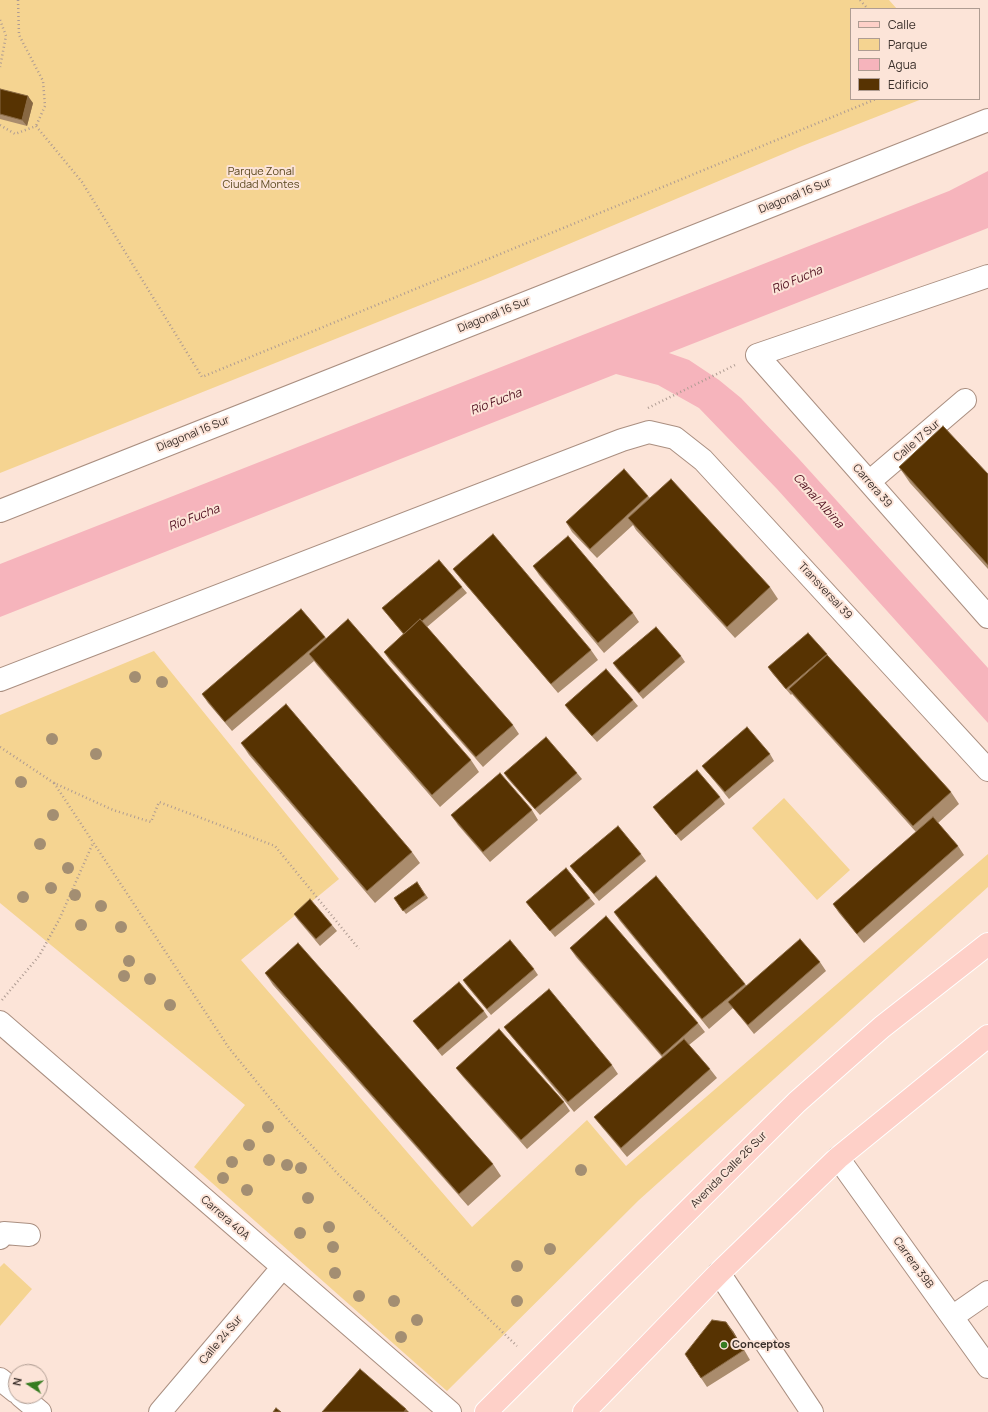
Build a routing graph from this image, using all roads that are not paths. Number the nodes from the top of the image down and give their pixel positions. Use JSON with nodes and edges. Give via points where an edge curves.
{"nodes":[{"id":1,"x":988,"y":120,"type":"edge"},
{"id":2,"x":988,"y":276,"type":"edge"},
{"id":3,"x":965,"y":400,"type":"dead end"},
{"id":4,"x":870,"y":482,"type":"junction"},
{"id":5,"x":0,"y":511,"type":"edge"},
{"id":6,"x":988,"y":617,"type":"edge"},
{"id":7,"x":0,"y":680,"type":"edge"},
{"id":8,"x":988,"y":770,"type":"edge"},
{"id":9,"x":988,"y":944,"type":"edge"},
{"id":10,"x":0,"y":1022,"type":"edge"},
{"id":11,"x":988,"y":1036,"type":"edge"},
{"id":12,"x":838,"y":1158,"type":"junction"},
{"id":13,"x":29,"y":1235,"type":"dead end"},
{"id":14,"x":0,"y":1238,"type":"edge"},
{"id":15,"x":282,"y":1268,"type":"junction"},
{"id":16,"x":719,"y":1273,"type":"junction"},
{"id":17,"x":988,"y":1292,"type":"edge"},
{"id":18,"x":952,"y":1317,"type":"junction"},
{"id":19,"x":988,"y":1367,"type":"edge"},
{"id":20,"x":0,"y":1378,"type":"edge"},
{"id":21,"x":8,"y":1385,"type":"edge"},
{"id":22,"x":30,"y":1404,"type":"edge"},
{"id":23,"x":586,"y":1411,"type":"edge"},
{"id":24,"x":40,"y":1412,"type":"edge"},
{"id":25,"x":160,"y":1412,"type":"edge"},
{"id":26,"x":450,"y":1412,"type":"edge"},
{"id":27,"x":486,"y":1412,"type":"edge"},
{"id":28,"x":812,"y":1412,"type":"edge"}],
"edges":[{"from":1,"to":5,"type":"street","name":"Diagonal 16 Sur"},
{"from":2,"to":4,"type":"street","name":"Carrera 39","via":[[757,355]]},
{"from":3,"to":4,"type":"street","name":"Calle 17 Sur"},
{"from":4,"to":6,"type":"street","name":"Carrera 39"},
{"from":7,"to":8,"type":"street","name":"Transversal 39","via":[[648,432],[675,438],[703,460]]},
{"from":9,"to":27,"type":"main road","name":"Avenida Calle 26 Sur","via":[[882,1027],[797,1102]]},
{"from":10,"to":15,"type":"street","name":"Carrera 40A"},
{"from":11,"to":12,"type":"main road"},
{"from":12,"to":16,"type":"main road"},
{"from":12,"to":18,"type":"street","name":"Carrera 39B"},
{"from":13,"to":14,"type":"street","via":[[4,1233]]},
{"from":15,"to":25,"type":"street","name":"Calle 24 Sur"},
{"from":15,"to":26,"type":"street","name":"Carrera 40A"},
{"from":16,"to":23,"type":"main road"},
{"from":16,"to":28,"type":"street"},
{"from":17,"to":18,"type":"street"},
{"from":18,"to":19,"type":"street","name":"Carrera 39B"},
{"from":20,"to":21,"type":"street"},
{"from":22,"to":24,"type":"street"}]}
